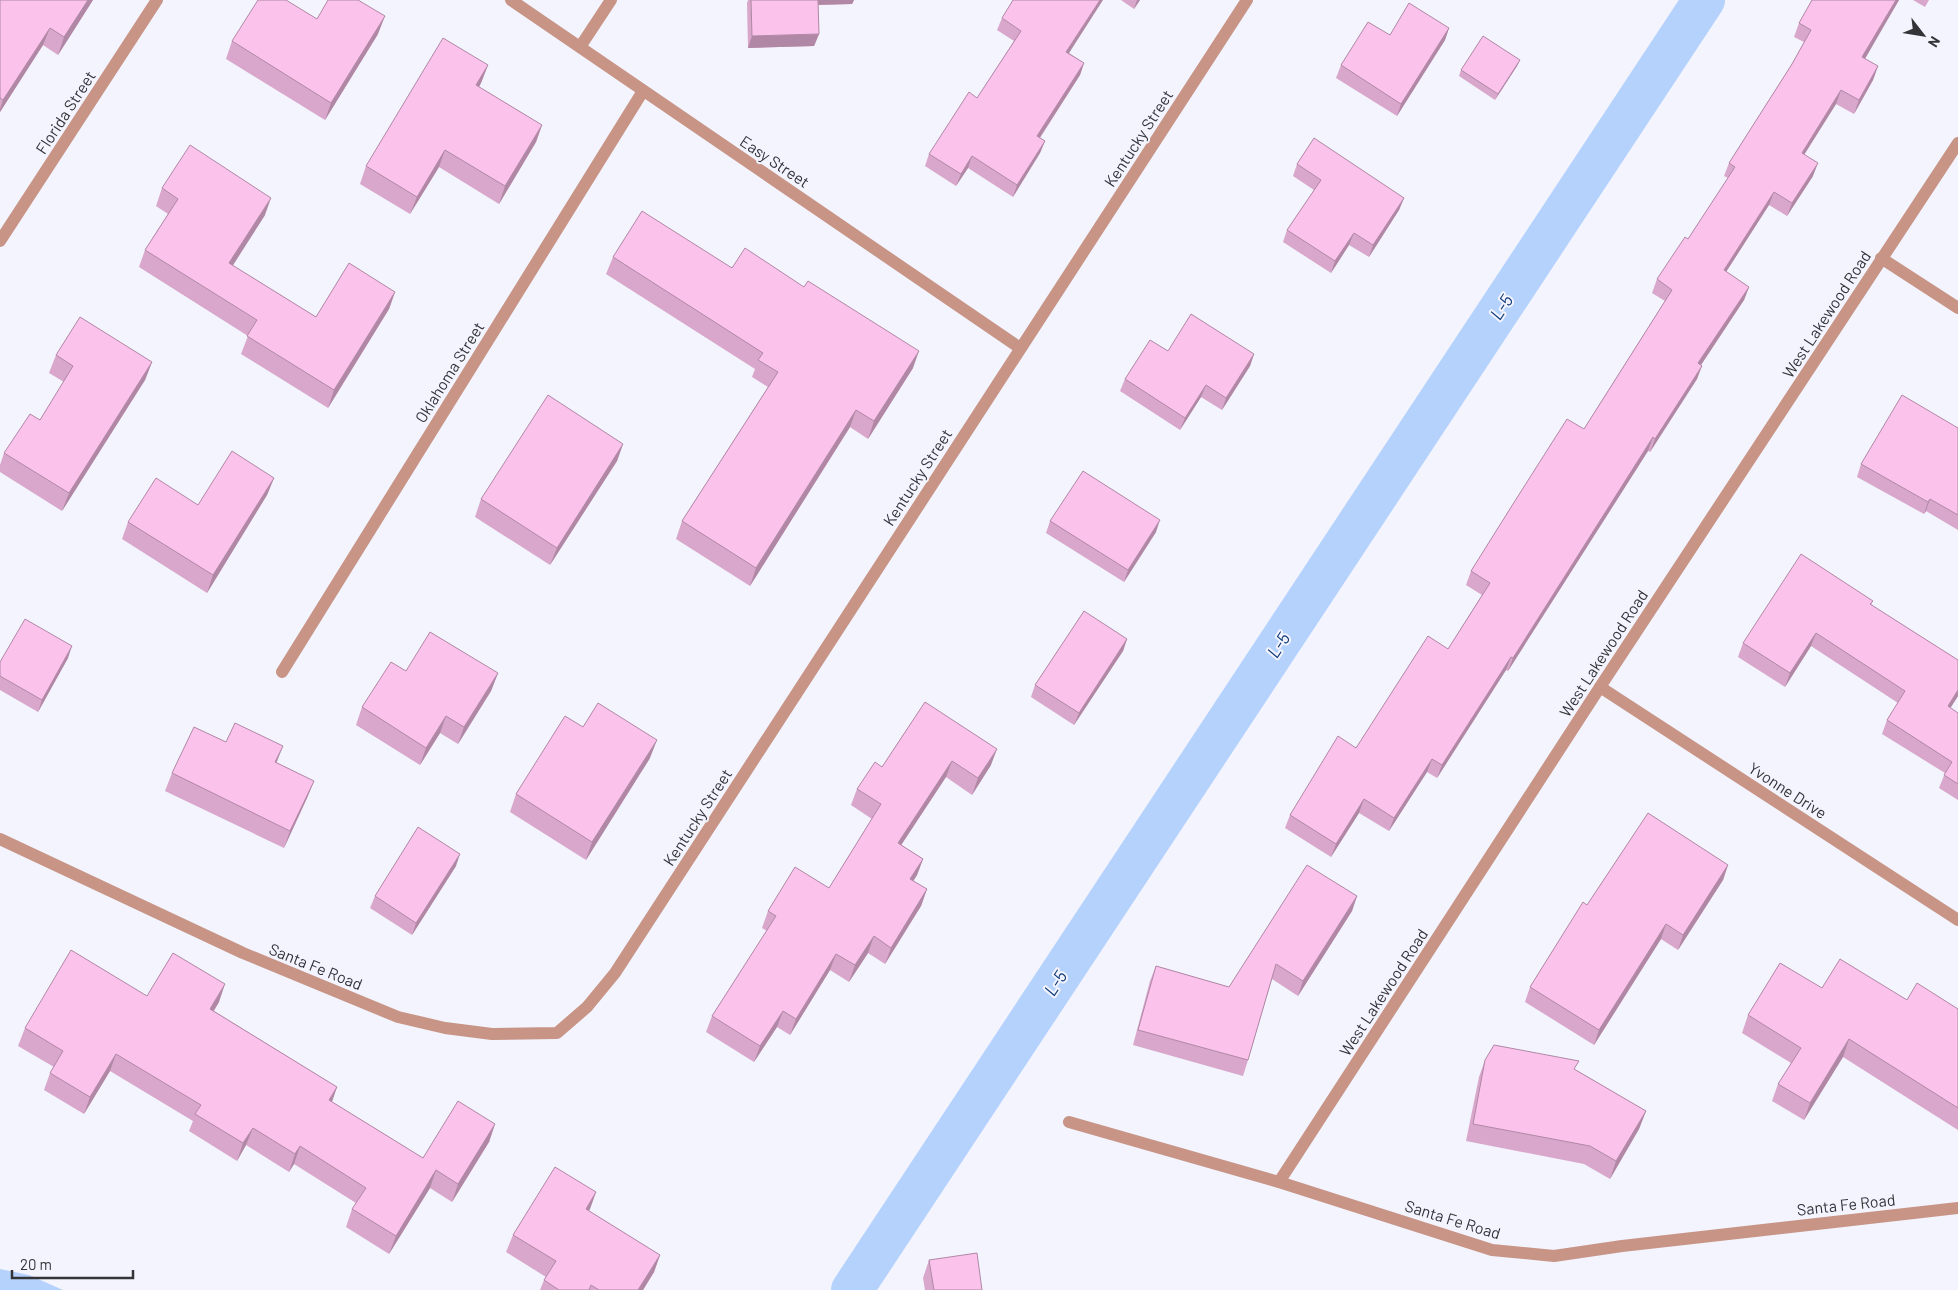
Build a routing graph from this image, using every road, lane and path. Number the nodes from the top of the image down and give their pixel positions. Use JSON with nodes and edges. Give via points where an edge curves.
{"nodes":[{"id":1,"x":156,"y":0,"type":"edge"},
{"id":2,"x":511,"y":0,"type":"edge"},
{"id":3,"x":611,"y":0,"type":"edge"},
{"id":4,"x":1247,"y":0,"type":"edge"},
{"id":5,"x":580,"y":47,"type":"junction"},
{"id":6,"x":643,"y":91,"type":"junction"},
{"id":7,"x":1958,"y":143,"type":"edge"},
{"id":8,"x":0,"y":241,"type":"edge"},
{"id":9,"x":1881,"y":258,"type":"junction"},
{"id":10,"x":1958,"y":308,"type":"edge"},
{"id":11,"x":1020,"y":348,"type":"junction"},
{"id":12,"x":282,"y":672,"type":"dead end"},
{"id":13,"x":1600,"y":687,"type":"junction"},
{"id":14,"x":0,"y":839,"type":"edge"},
{"id":15,"x":1958,"y":920,"type":"edge"},
{"id":16,"x":615,"y":973,"type":"joint"},
{"id":17,"x":1069,"y":1122,"type":"dead end"},
{"id":18,"x":1279,"y":1182,"type":"junction"},
{"id":19,"x":1958,"y":1208,"type":"edge"}],
"edges":[{"from":1,"to":8,"type":"street","name":"Florida Street"},
{"from":2,"to":5,"type":"street","name":"Easy Street"},
{"from":3,"to":5,"type":"street"},
{"from":4,"to":11,"type":"street","name":"Kentucky Street"},
{"from":5,"to":6,"type":"street","name":"Easy Street"},
{"from":6,"to":11,"type":"street","name":"Easy Street"},
{"from":6,"to":12,"type":"street","name":"Oklahoma Street"},
{"from":7,"to":9,"type":"street","name":"West Lakewood Road"},
{"from":9,"to":10,"type":"street"},
{"from":9,"to":13,"type":"street","name":"West Lakewood Road"},
{"from":11,"to":16,"type":"street","name":"Kentucky Street"},
{"from":13,"to":15,"type":"street","name":"Yvonne Drive"},
{"from":13,"to":18,"type":"street","name":"West Lakewood Road"},
{"from":14,"to":16,"type":"street","name":"Santa Fe Road","via":[[243,953],[398,1017],[445,1028],[492,1034],[557,1033],[587,1007]]},
{"from":17,"to":18,"type":"street","name":"Santa Fe Road"},
{"from":18,"to":19,"type":"street","name":"Santa Fe Road","via":[[1492,1250],[1554,1256]]}]}
